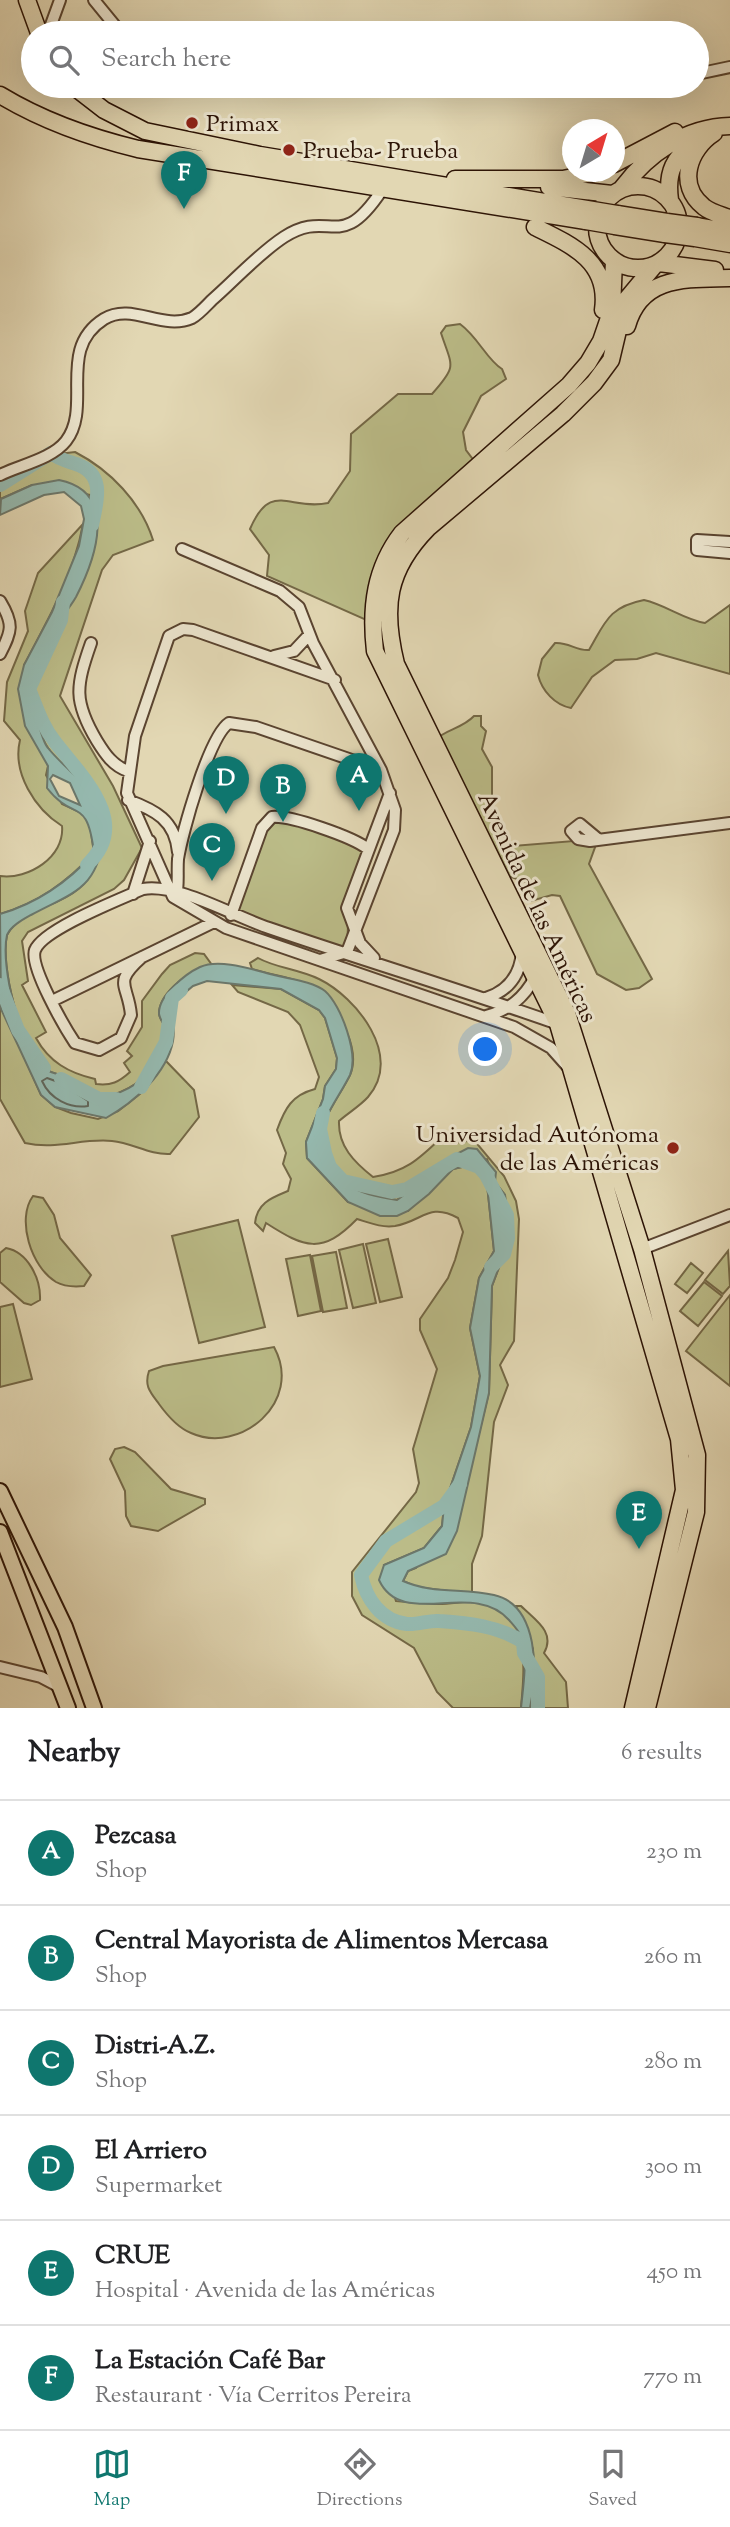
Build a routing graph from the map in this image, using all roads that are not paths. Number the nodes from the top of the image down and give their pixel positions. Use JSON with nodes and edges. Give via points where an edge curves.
{"nodes":[{"id":1,"x":27,"y":0,"type":"edge"},
{"id":2,"x":60,"y":0,"type":"edge"},
{"id":3,"x":94,"y":0,"type":"edge"},
{"id":4,"x":35,"y":21,"type":"edge"},
{"id":5,"x":52,"y":21,"type":"edge"},
{"id":6,"x":111,"y":21,"type":"edge"},
{"id":7,"x":730,"y":67,"type":"edge"},
{"id":8,"x":709,"y":71,"type":"edge"},
{"id":9,"x":0,"y":95,"type":"edge"},
{"id":10,"x":88,"y":98,"type":"edge"},
{"id":11,"x":721,"y":128,"type":"edge"},
{"id":12,"x":625,"y":158,"type":"edge"},
{"id":13,"x":410,"y":179,"type":"junction"},
{"id":14,"x":473,"y":179,"type":"junction"},
{"id":15,"x":562,"y":179,"type":"edge"},
{"id":16,"x":382,"y":190,"type":"junction"},
{"id":17,"x":617,"y":191,"type":"junction"},
{"id":18,"x":472,"y":203,"type":"junction"},
{"id":19,"x":673,"y":203,"type":"junction"},
{"id":20,"x":586,"y":215,"type":"junction"},
{"id":21,"x":729,"y":223,"type":"edge"},
{"id":22,"x":535,"y":227,"type":"junction"},
{"id":23,"x":696,"y":232,"type":"junction"},
{"id":24,"x":730,"y":244,"type":"edge"},
{"id":25,"x":608,"y":254,"type":"junction"},
{"id":26,"x":657,"y":264,"type":"junction"},
{"id":27,"x":730,"y":271,"type":"edge"},
{"id":28,"x":730,"y":278,"type":"edge"},
{"id":29,"x":594,"y":354,"type":"junction"},
{"id":30,"x":611,"y":360,"type":"junction"},
{"id":31,"x":0,"y":475,"type":"edge"},
{"id":32,"x":730,"y":542,"type":"edge"},
{"id":33,"x":182,"y":549,"type":"dead end"},
{"id":34,"x":730,"y":553,"type":"edge"},
{"id":35,"x":0,"y":601,"type":"edge"},
{"id":36,"x":309,"y":635,"type":"junction"},
{"id":37,"x":91,"y":643,"type":"dead end"},
{"id":38,"x":0,"y":654,"type":"edge"},
{"id":39,"x":271,"y":656,"type":"junction"},
{"id":40,"x":335,"y":680,"type":"junction"},
{"id":41,"x":381,"y":770,"type":"junction"},
{"id":42,"x":128,"y":771,"type":"junction"},
{"id":43,"x":390,"y":793,"type":"junction"},
{"id":44,"x":128,"y":800,"type":"junction"},
{"id":45,"x":730,"y":823,"type":"edge"},
{"id":46,"x":598,"y":839,"type":"dead end"},
{"id":47,"x":150,"y":841,"type":"junction"},
{"id":48,"x":368,"y":849,"type":"junction"},
{"id":49,"x":178,"y":858,"type":"junction"},
{"id":50,"x":174,"y":893,"type":"junction"},
{"id":51,"x":133,"y":894,"type":"junction"},
{"id":52,"x":232,"y":915,"type":"junction"},
{"id":53,"x":214,"y":922,"type":"junction"},
{"id":54,"x":352,"y":927,"type":"junction"},
{"id":55,"x":243,"y":933,"type":"junction"},
{"id":56,"x":347,"y":952,"type":"junction"},
{"id":57,"x":529,"y":953,"type":"junction"},
{"id":58,"x":142,"y":957,"type":"junction"},
{"id":59,"x":318,"y":960,"type":"junction"},
{"id":60,"x":379,"y":962,"type":"junction"},
{"id":61,"x":400,"y":969,"type":"junction"},
{"id":62,"x":535,"y":978,"type":"junction"},
{"id":63,"x":394,"y":986,"type":"junction"},
{"id":64,"x":453,"y":987,"type":"junction"},
{"id":65,"x":486,"y":998,"type":"junction"},
{"id":66,"x":52,"y":1001,"type":"junction"},
{"id":67,"x":448,"y":1003,"type":"junction"},
{"id":68,"x":510,"y":1007,"type":"junction"},
{"id":69,"x":486,"y":1016,"type":"junction"},
{"id":70,"x":558,"y":1024,"type":"junction"},
{"id":71,"x":574,"y":1031,"type":"junction"},
{"id":72,"x":573,"y":1072,"type":"junction"},
{"id":73,"x":730,"y":1215,"type":"edge"},
{"id":74,"x":642,"y":1249,"type":"junction"},
{"id":75,"x":0,"y":1490,"type":"edge"},
{"id":76,"x":0,"y":1532,"type":"edge"},
{"id":77,"x":39,"y":1569,"type":"junction"},
{"id":78,"x":19,"y":1575,"type":"junction"},
{"id":79,"x":49,"y":1658,"type":"junction"},
{"id":80,"x":0,"y":1667,"type":"edge"},
{"id":81,"x":41,"y":1677,"type":"junction"},
{"id":82,"x":60,"y":1687,"type":"junction"},
{"id":83,"x":68,"y":1708,"type":"edge"},
{"id":84,"x":94,"y":1708,"type":"edge"},
{"id":85,"x":633,"y":1708,"type":"edge"},
{"id":86,"x":647,"y":1708,"type":"edge"}],
"edges":[{"from":1,"to":4,"type":"highway"},
{"from":2,"to":5,"type":"street"},
{"from":3,"to":6,"type":"street"},
{"from":7,"to":8,"type":"street"},
{"from":9,"to":16,"type":"highway","via":[[27,111],[99,139]]},
{"from":10,"to":13,"type":"highway","via":[[145,131]]},
{"from":11,"to":12,"type":"highway","via":[[691,128],[664,136]]},
{"from":11,"to":17,"type":"highway","via":[[676,140],[653,155]]},
{"from":11,"to":19,"type":"highway","via":[[677,156],[669,174]]},
{"from":11,"to":21,"type":"highway","via":[[700,144],[687,172],[689,185],[704,207]]},
{"from":13,"to":14,"type":"highway"},
{"from":13,"to":20,"type":"highway"},
{"from":14,"to":15,"type":"highway"},
{"from":14,"to":17,"type":"highway"},
{"from":16,"to":18,"type":"highway"},
{"from":16,"to":31,"type":"street","via":[[354,223],[338,229],[306,226],[284,237],[193,317],[170,322],[121,312],[97,324],[86,337],[75,370],[74,426],[65,442]]},
{"from":17,"to":19,"type":"highway","via":[[648,186]]},
{"from":17,"to":25,"type":"highway","via":[[597,219],[598,237]]},
{"from":18,"to":20,"type":"highway"},
{"from":18,"to":22,"type":"highway"},
{"from":19,"to":21,"type":"highway"},
{"from":19,"to":26,"type":"highway","via":[[679,235],[673,249]]},
{"from":20,"to":23,"type":"highway","bridge":true},
{"from":21,"to":23,"type":"highway"},
{"from":22,"to":25,"type":"highway"},
{"from":22,"to":29,"type":"highway","via":[[584,253],[601,279],[604,306]]},
{"from":23,"to":24,"type":"highway"},
{"from":25,"to":26,"type":"highway","via":[[631,267]]},
{"from":25,"to":29,"type":"highway","name":"Avenida de las Américas","via":[[612,309]]},
{"from":26,"to":27,"type":"highway"},
{"from":26,"to":30,"type":"highway","name":"Avenida de las Américas","via":[[625,301]]},
{"from":28,"to":30,"type":"highway","via":[[675,280],[649,291],[631,313]]},
{"from":29,"to":57,"type":"highway","name":"Avenida de las Américas","via":[[569,385],[402,533],[387,556],[373,597],[375,651]]},
{"from":30,"to":57,"type":"highway","name":"Avenida de las Américas","via":[[563,414],[428,528],[406,553],[391,586],[387,621],[396,663]]},
{"from":32,"to":34,"type":"street","via":[[697,546]]},
{"from":33,"to":36,"type":"street","via":[[280,591],[304,614]]},
{"from":35,"to":38,"type":"street","via":[[11,626]]},
{"from":36,"to":39,"type":"street","via":[[294,652]]},
{"from":36,"to":40,"type":"street"},
{"from":37,"to":42,"type":"street","via":[[78,681],[81,712],[107,756]]},
{"from":39,"to":40,"type":"street"},
{"from":39,"to":42,"type":"street","via":[[193,630],[169,636]]},
{"from":40,"to":41,"type":"street"},
{"from":41,"to":43,"type":"street"},
{"from":41,"to":49,"type":"street","via":[[257,727],[229,723],[218,731],[208,755]]},
{"from":42,"to":44,"type":"street"},
{"from":43,"to":48,"type":"street"},
{"from":43,"to":54,"type":"street","via":[[394,830]]},
{"from":44,"to":47,"type":"street"},
{"from":44,"to":49,"type":"street","via":[[162,815],[174,833]]},
{"from":45,"to":46,"type":"street"},
{"from":47,"to":50,"type":"street"},
{"from":47,"to":51,"type":"street"},
{"from":48,"to":52,"type":"street","via":[[272,817],[262,828]]},
{"from":48,"to":54,"type":"street","via":[[349,899]]},
{"from":49,"to":50,"type":"street"},
{"from":50,"to":51,"type":"street","via":[[156,887]]},
{"from":50,"to":52,"type":"street"},
{"from":50,"to":53,"type":"street"},
{"from":51,"to":66,"type":"street","via":[[40,942],[34,958]]},
{"from":52,"to":55,"type":"street"},
{"from":52,"to":56,"type":"street"},
{"from":53,"to":55,"type":"street"},
{"from":53,"to":58,"type":"street"},
{"from":54,"to":56,"type":"street"},
{"from":54,"to":60,"type":"street"},
{"from":55,"to":59,"type":"street"},
{"from":56,"to":59,"type":"street"},
{"from":56,"to":60,"type":"street"},
{"from":57,"to":62,"type":"highway"},
{"from":57,"to":65,"type":"street","via":[[512,982]]},
{"from":57,"to":71,"type":"highway","name":"Avenida de las Américas"},
{"from":58,"to":66,"type":"street"},
{"from":58,"to":66,"type":"street","via":[[122,984],[131,1007],[129,1024],[121,1038],[107,1048],[89,1049],[75,1043]]},
{"from":59,"to":63,"type":"street"},
{"from":60,"to":61,"type":"street"},
{"from":61,"to":63,"type":"street"},
{"from":61,"to":64,"type":"street"},
{"from":62,"to":68,"type":"street"},
{"from":62,"to":70,"type":"highway","name":"Avenida de las Américas"},
{"from":63,"to":67,"type":"street"},
{"from":64,"to":65,"type":"street"},
{"from":64,"to":67,"type":"street"},
{"from":65,"to":68,"type":"street"},
{"from":67,"to":69,"type":"street"},
{"from":68,"to":69,"type":"street"},
{"from":68,"to":70,"type":"street"},
{"from":69,"to":72,"type":"street","via":[[538,1039]]},
{"from":70,"to":71,"type":"highway"},
{"from":70,"to":72,"type":"highway","name":"Avenida de las Américas"},
{"from":71,"to":74,"type":"highway","name":"Avenida de las Américas"},
{"from":72,"to":85,"type":"highway","name":"Avenida de las Américas","via":[[679,1440],[684,1474],[679,1516]]},
{"from":73,"to":74,"type":"street"},
{"from":74,"to":86,"type":"highway","name":"Avenida de las Américas","via":[[697,1455],[699,1485]]},
{"from":75,"to":77,"type":"main road"},
{"from":76,"to":78,"type":"main road"},
{"from":77,"to":78,"type":"main road"},
{"from":77,"to":84,"type":"main road"},
{"from":78,"to":79,"type":"main road"},
{"from":79,"to":81,"type":"street"},
{"from":79,"to":82,"type":"main road"},
{"from":80,"to":81,"type":"street"},
{"from":81,"to":82,"type":"street"},
{"from":82,"to":83,"type":"main road"}]}
